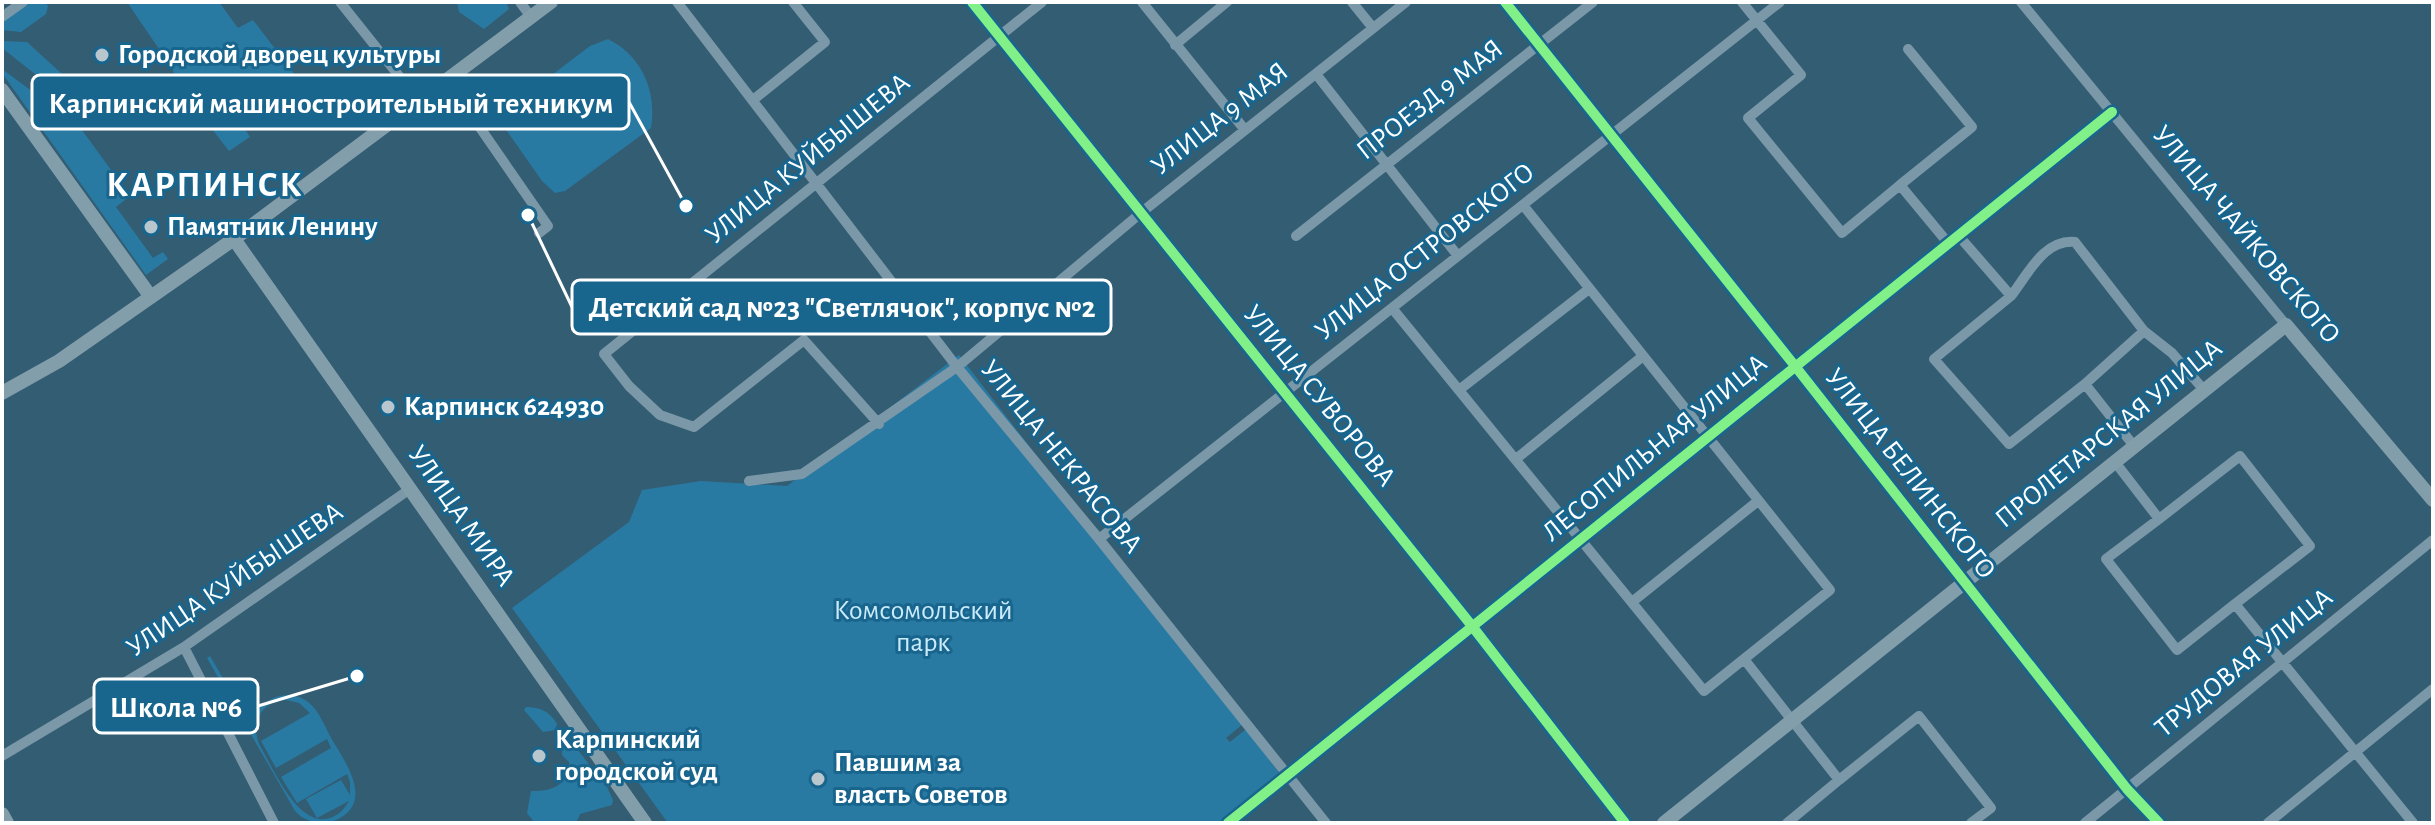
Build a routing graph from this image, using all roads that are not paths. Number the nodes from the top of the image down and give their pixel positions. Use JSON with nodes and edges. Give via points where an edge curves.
{"nodes":[{"id":1,"x":23,"y":2,"type":"edge"},
{"id":2,"x":340,"y":2,"type":"edge"},
{"id":3,"x":520,"y":2,"type":"edge"},
{"id":4,"x":551,"y":2,"type":"edge"},
{"id":5,"x":677,"y":2,"type":"edge"},
{"id":6,"x":793,"y":2,"type":"edge"},
{"id":7,"x":972,"y":2,"type":"edge"},
{"id":8,"x":1042,"y":2,"type":"edge"},
{"id":9,"x":1142,"y":2,"type":"edge"},
{"id":10,"x":1227,"y":2,"type":"edge"},
{"id":11,"x":1352,"y":2,"type":"edge"},
{"id":12,"x":1406,"y":2,"type":"edge"},
{"id":13,"x":1505,"y":2,"type":"edge"},
{"id":14,"x":1593,"y":2,"type":"edge"},
{"id":15,"x":1742,"y":2,"type":"edge"},
{"id":16,"x":1780,"y":2,"type":"edge"},
{"id":17,"x":2021,"y":2,"type":"edge"},
{"id":18,"x":2,"y":17,"type":"edge"},
{"id":19,"x":531,"y":17,"type":"junction"},
{"id":20,"x":1757,"y":21,"type":"junction"},
{"id":21,"x":1373,"y":28,"type":"junction"},
{"id":22,"x":999,"y":36,"type":"junction"},
{"id":23,"x":1175,"y":45,"type":"junction"},
{"id":24,"x":1538,"y":45,"type":"junction"},
{"id":25,"x":1908,"y":49,"type":"dead end"},
{"id":26,"x":1316,"y":74,"type":"junction"},
{"id":27,"x":447,"y":80,"type":"junction"},
{"id":28,"x":2,"y":90,"type":"edge"},
{"id":29,"x":753,"y":100,"type":"junction"},
{"id":30,"x":419,"y":101,"type":"junction"},
{"id":31,"x":2112,"y":112,"type":"junction"},
{"id":32,"x":1245,"y":130,"type":"junction"},
{"id":33,"x":1611,"y":136,"type":"junction"},
{"id":34,"x":1387,"y":165,"type":"junction"},
{"id":35,"x":815,"y":184,"type":"junction"},
{"id":36,"x":1900,"y":185,"type":"junction"},
{"id":37,"x":1523,"y":205,"type":"junction"},
{"id":38,"x":1142,"y":212,"type":"junction"},
{"id":39,"x":539,"y":233,"type":"dead end"},
{"id":40,"x":1958,"y":235,"type":"junction"},
{"id":41,"x":1296,"y":236,"type":"dead end"},
{"id":42,"x":234,"y":239,"type":"junction"},
{"id":43,"x":1948,"y":243,"type":"junction"},
{"id":44,"x":1458,"y":256,"type":"junction"},
{"id":45,"x":1589,"y":289,"type":"junction"},
{"id":46,"x":2011,"y":296,"type":"junction"},
{"id":47,"x":151,"y":297,"type":"junction"},
{"id":48,"x":1392,"y":308,"type":"junction"},
{"id":49,"x":2286,"y":325,"type":"junction"},
{"id":50,"x":2144,"y":331,"type":"junction"},
{"id":51,"x":1643,"y":356,"type":"junction"},
{"id":52,"x":1795,"y":366,"type":"junction"},
{"id":53,"x":957,"y":367,"type":"junction"},
{"id":54,"x":2085,"y":384,"type":"junction"},
{"id":55,"x":1459,"y":390,"type":"junction"},
{"id":56,"x":2204,"y":390,"type":"junction"},
{"id":57,"x":2,"y":393,"type":"edge"},
{"id":58,"x":1285,"y":393,"type":"junction"},
{"id":59,"x":879,"y":424,"type":"junction"},
{"id":60,"x":1707,"y":437,"type":"junction"},
{"id":61,"x":2134,"y":446,"type":"junction"},
{"id":62,"x":1516,"y":459,"type":"junction"},
{"id":63,"x":2115,"y":462,"type":"junction"},
{"id":64,"x":749,"y":481,"type":"dead end"},
{"id":65,"x":410,"y":489,"type":"junction"},
{"id":66,"x":2433,"y":500,"type":"edge"},
{"id":67,"x":1758,"y":501,"type":"junction"},
{"id":68,"x":2159,"y":519,"type":"junction"},
{"id":69,"x":1099,"y":539,"type":"junction"},
{"id":70,"x":1581,"y":539,"type":"junction"},
{"id":71,"x":2433,"y":540,"type":"edge"},
{"id":72,"x":1965,"y":582,"type":"junction"},
{"id":73,"x":1632,"y":602,"type":"junction"},
{"id":74,"x":2235,"y":604,"type":"junction"},
{"id":75,"x":1472,"y":626,"type":"junction"},
{"id":76,"x":184,"y":647,"type":"junction"},
{"id":77,"x":1744,"y":659,"type":"junction"},
{"id":78,"x":2282,"y":664,"type":"junction"},
{"id":79,"x":2433,"y":689,"type":"edge"},
{"id":80,"x":1797,"y":725,"type":"junction"},
{"id":81,"x":2355,"y":752,"type":"junction"},
{"id":82,"x":2,"y":756,"type":"edge"},
{"id":83,"x":1288,"y":775,"type":"junction"},
{"id":84,"x":1839,"y":780,"type":"junction"},
{"id":85,"x":2127,"y":789,"type":"junction"},
{"id":86,"x":2,"y":814,"type":"edge"},
{"id":87,"x":7,"y":823,"type":"edge"},
{"id":88,"x":274,"y":823,"type":"edge"},
{"id":89,"x":645,"y":823,"type":"edge"},
{"id":90,"x":1228,"y":823,"type":"edge"},
{"id":91,"x":1326,"y":823,"type":"edge"},
{"id":92,"x":1625,"y":823,"type":"edge"},
{"id":93,"x":1664,"y":823,"type":"edge"},
{"id":94,"x":1787,"y":823,"type":"edge"},
{"id":95,"x":1971,"y":823,"type":"edge"},
{"id":96,"x":2085,"y":823,"type":"edge"},
{"id":97,"x":2159,"y":823,"type":"edge"},
{"id":98,"x":2268,"y":823,"type":"edge"},
{"id":99,"x":2413,"y":823,"type":"edge"}],
"edges":[{"from":1,"to":18,"type":"street"},
{"from":2,"to":30,"type":"street"},
{"from":3,"to":19,"type":"street"},
{"from":4,"to":19,"type":"main road"},
{"from":5,"to":29,"type":"street","name":"УЛИЦА НЕКРАСОВА"},
{"from":6,"to":29,"type":"street","via":[[825,42]]},
{"from":7,"to":22,"type":"main road","name":"УЛИЦА СУВОРОВА"},
{"from":8,"to":22,"type":"street","name":"УЛИЦА КУЙБЫШЕВА"},
{"from":9,"to":23,"type":"street"},
{"from":10,"to":23,"type":"street"},
{"from":11,"to":21,"type":"street"},
{"from":12,"to":21,"type":"street","name":"УЛИЦА 9 МАЯ"},
{"from":13,"to":24,"type":"street","name":"УЛИЦА БЕЛИНСКОГО"},
{"from":14,"to":24,"type":"street","name":"ПРОЕЗД 9 МАЯ"},
{"from":15,"to":20,"type":"street"},
{"from":16,"to":20,"type":"street","name":"УЛИЦА ОСТРОВСКОГО"},
{"from":17,"to":31,"type":"street","name":"УЛИЦА ЧАЙКОВСКОГО"},
{"from":19,"to":27,"type":"main road"},
{"from":20,"to":33,"type":"street","name":"УЛИЦА ОСТРОВСКОГО"},
{"from":20,"to":36,"type":"street","via":[[1801,75],[1748,118],[1842,233]]},
{"from":21,"to":26,"type":"street","name":"УЛИЦА 9 МАЯ"},
{"from":22,"to":35,"type":"street","name":"УЛИЦА КУЙБЫШЕВА"},
{"from":22,"to":38,"type":"main road","name":"УЛИЦА СУВОРОВА"},
{"from":23,"to":32,"type":"street"},
{"from":24,"to":33,"type":"street","name":"УЛИЦА БЕЛИНСКОГО"},
{"from":24,"to":34,"type":"street","name":"ПРОЕЗД 9 МАЯ"},
{"from":25,"to":36,"type":"street","via":[[1972,127]]},
{"from":26,"to":32,"type":"street","name":"УЛИЦА 9 МАЯ"},
{"from":26,"to":34,"type":"street"},
{"from":27,"to":30,"type":"main road"},
{"from":27,"to":39,"type":"street","via":[[548,226]]},
{"from":28,"to":47,"type":"main road"},
{"from":29,"to":35,"type":"street","name":"УЛИЦА НЕКРАСОВА"},
{"from":30,"to":42,"type":"main road"},
{"from":31,"to":40,"type":"street","name":"ЛЕСОПИЛЬНАЯ УЛИЦА"},
{"from":31,"to":49,"type":"street","name":"УЛИЦА ЧАЙКОВСКОГО"},
{"from":32,"to":38,"type":"street","name":"УЛИЦА 9 МАЯ"},
{"from":33,"to":37,"type":"street","name":"УЛИЦА ОСТРОВСКОГО"},
{"from":33,"to":52,"type":"street","name":"УЛИЦА БЕЛИНСКОГО"},
{"from":34,"to":41,"type":"street","name":"ПРОЕЗД 9 МАЯ"},
{"from":34,"to":44,"type":"street"},
{"from":35,"to":53,"type":"street","name":"УЛИЦА НЕКРАСОВА"},
{"from":35,"to":59,"type":"street","name":"УЛИЦА КУЙБЫШЕВА","via":[[604,354],[660,415],[694,427],[804,340]]},
{"from":36,"to":43,"type":"street"},
{"from":37,"to":44,"type":"street","name":"УЛИЦА ОСТРОВСКОГО"},
{"from":37,"to":45,"type":"street"},
{"from":38,"to":53,"type":"street","name":"УЛИЦА 9 МАЯ"},
{"from":38,"to":58,"type":"main road","name":"УЛИЦА СУВОРОВА"},
{"from":40,"to":43,"type":"street","name":"ЛЕСОПИЛЬНАЯ УЛИЦА"},
{"from":40,"to":46,"type":"street"},
{"from":42,"to":47,"type":"main road"},
{"from":42,"to":65,"type":"main road","name":"УЛИЦА МИРА"},
{"from":43,"to":52,"type":"street","name":"ЛЕСОПИЛЬНАЯ УЛИЦА"},
{"from":44,"to":48,"type":"street","name":"УЛИЦА ОСТРОВСКОГО"},
{"from":45,"to":51,"type":"street"},
{"from":45,"to":55,"type":"street"},
{"from":46,"to":50,"type":"street","via":[[2053,245],[2075,242]]},
{"from":46,"to":54,"type":"street","via":[[1934,359],[2009,444]]},
{"from":47,"to":57,"type":"main road"},
{"from":48,"to":55,"type":"street"},
{"from":48,"to":58,"type":"street","name":"УЛИЦА ОСТРОВСКОГО"},
{"from":49,"to":56,"type":"main road","name":"ПРОЛЕТАРСКАЯ УЛИЦА"},
{"from":49,"to":66,"type":"main road","name":"УЛИЦА ЧАЙКОВСКОГО"},
{"from":50,"to":54,"type":"street"},
{"from":50,"to":56,"type":"street"},
{"from":51,"to":60,"type":"street"},
{"from":51,"to":62,"type":"street"},
{"from":52,"to":60,"type":"street","name":"ЛЕСОПИЛЬНАЯ УЛИЦА"},
{"from":52,"to":72,"type":"street","name":"УЛИЦА БЕЛИНСКОГО"},
{"from":53,"to":59,"type":"street","name":"УЛИЦА 9 МАЯ"},
{"from":53,"to":69,"type":"street","name":"УЛИЦА НЕКРАСОВА"},
{"from":54,"to":61,"type":"street"},
{"from":55,"to":62,"type":"street"},
{"from":56,"to":61,"type":"main road","name":"ПРОЛЕТАРСКАЯ УЛИЦА"},
{"from":58,"to":69,"type":"street","name":"УЛИЦА ОСТРОВСКОГО"},
{"from":58,"to":75,"type":"main road","name":"УЛИЦА СУВОРОВА"},
{"from":59,"to":64,"type":"street","name":"УЛИЦА 9 МАЯ","via":[[802,474]]},
{"from":60,"to":67,"type":"street"},
{"from":60,"to":70,"type":"street","name":"ЛЕСОПИЛЬНАЯ УЛИЦА"},
{"from":61,"to":63,"type":"main road","name":"ПРОЛЕТАРСКАЯ УЛИЦА"},
{"from":62,"to":70,"type":"street"},
{"from":63,"to":68,"type":"street"},
{"from":63,"to":72,"type":"main road","name":"ПРОЛЕТАРСКАЯ УЛИЦА"},
{"from":65,"to":76,"type":"street","name":"УЛИЦА КУЙБЫШЕВА"},
{"from":65,"to":89,"type":"main road","name":"УЛИЦА МИРА"},
{"from":67,"to":73,"type":"street"},
{"from":67,"to":77,"type":"street","via":[[1830,590]]},
{"from":68,"to":74,"type":"street","via":[[2106,559],[2177,650]]},
{"from":68,"to":74,"type":"street","via":[[2240,456],[2310,546]]},
{"from":69,"to":83,"type":"street","name":"УЛИЦА НЕКРАСОВА"},
{"from":70,"to":73,"type":"street"},
{"from":70,"to":75,"type":"street","name":"ЛЕСОПИЛЬНАЯ УЛИЦА"},
{"from":71,"to":78,"type":"street","name":"ТРУДОВАЯ УЛИЦА"},
{"from":72,"to":80,"type":"main road","name":"ПРОЛЕТАРСКАЯ УЛИЦА"},
{"from":72,"to":85,"type":"street","name":"УЛИЦА БЕЛИНСКОГО"},
{"from":73,"to":77,"type":"street","via":[[1704,691]]},
{"from":74,"to":78,"type":"street"},
{"from":75,"to":83,"type":"street","name":"ЛЕСОПИЛЬНАЯ УЛИЦА"},
{"from":75,"to":92,"type":"main road","name":"УЛИЦА СУВОРОВА"},
{"from":76,"to":82,"type":"street","name":"УЛИЦА КУЙБЫШЕВА"},
{"from":76,"to":88,"type":"street"},
{"from":77,"to":80,"type":"street"},
{"from":78,"to":81,"type":"street"},
{"from":78,"to":85,"type":"street","name":"ТРУДОВАЯ УЛИЦА"},
{"from":79,"to":81,"type":"street"},
{"from":80,"to":84,"type":"street"},
{"from":80,"to":93,"type":"main road","name":"ПРОЛЕТАРСКАЯ УЛИЦА"},
{"from":81,"to":98,"type":"street"},
{"from":81,"to":99,"type":"street"},
{"from":83,"to":90,"type":"street","name":"ЛЕСОПИЛЬНАЯ УЛИЦА"},
{"from":83,"to":91,"type":"street","name":"УЛИЦА НЕКРАСОВА"},
{"from":84,"to":94,"type":"street"},
{"from":84,"to":95,"type":"street","via":[[1919,716],[1991,808]]},
{"from":85,"to":96,"type":"street","name":"ТРУДОВАЯ УЛИЦА"},
{"from":85,"to":97,"type":"street","name":"УЛИЦА БЕЛИНСКОГО"},
{"from":86,"to":87,"type":"main road"}]}
